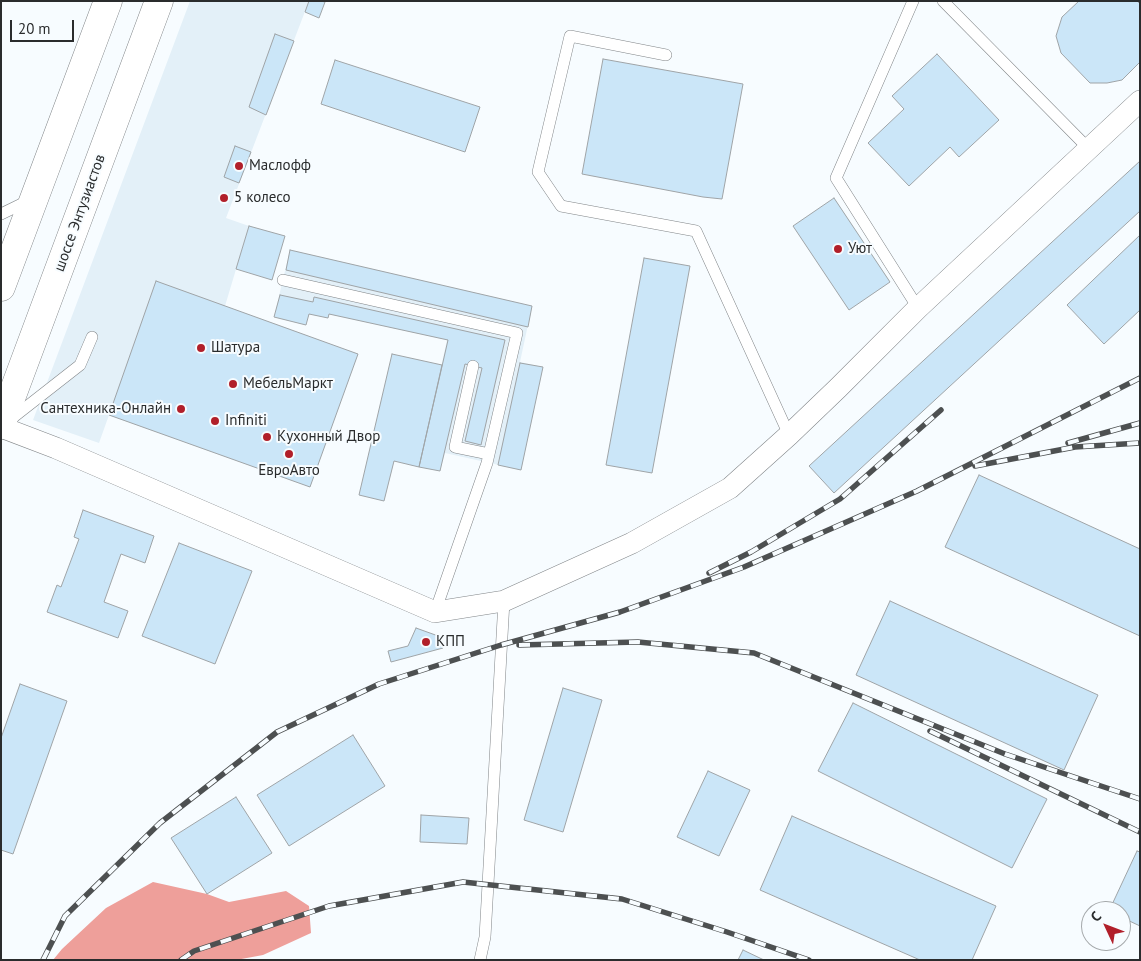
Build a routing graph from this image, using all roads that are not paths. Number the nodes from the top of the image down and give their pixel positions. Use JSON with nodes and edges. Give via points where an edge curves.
{"nodes":[{"id":1,"x":108,"y":1,"type":"edge"},
{"id":2,"x":159,"y":1,"type":"edge"},
{"id":3,"x":913,"y":1,"type":"edge"},
{"id":4,"x":943,"y":1,"type":"edge"},
{"id":5,"x":666,"y":55,"type":"dead end"},
{"id":6,"x":1140,"y":101,"type":"edge"},
{"id":7,"x":1089,"y":149,"type":"junction"},
{"id":8,"x":34,"y":199,"type":"junction"},
{"id":9,"x":1,"y":214,"type":"edge"},
{"id":10,"x":283,"y":280,"type":"dead end"},
{"id":11,"x":1,"y":287,"type":"edge"},
{"id":12,"x":918,"y":308,"type":"junction"},
{"id":13,"x":92,"y":337,"type":"dead end"},
{"id":14,"x":473,"y":366,"type":"dead end"},
{"id":15,"x":1,"y":426,"type":"edge"},
{"id":16,"x":789,"y":435,"type":"junction"},
{"id":17,"x":489,"y":454,"type":"junction"},
{"id":18,"x":504,"y":601,"type":"junction"},
{"id":19,"x":435,"y":612,"type":"junction"},
{"id":20,"x":480,"y":960,"type":"edge"}],
"edges":[{"from":1,"to":8,"type":"highway"},
{"from":2,"to":15,"type":"highway","name":"шоссе Энтузиастов"},
{"from":3,"to":12,"type":"lane","via":[[836,178]]},
{"from":4,"to":7,"type":"lane"},
{"from":5,"to":16,"type":"lane","via":[[570,36],[538,172],[561,206],[696,231]]},
{"from":6,"to":7,"type":"street"},
{"from":7,"to":12,"type":"street"},
{"from":8,"to":9,"type":"lane"},
{"from":8,"to":11,"type":"highway"},
{"from":10,"to":17,"type":"lane","via":[[517,333]]},
{"from":12,"to":16,"type":"street"},
{"from":13,"to":15,"type":"lane","via":[[80,365]]},
{"from":14,"to":17,"type":"lane","via":[[455,447]]},
{"from":15,"to":19,"type":"street"},
{"from":16,"to":18,"type":"street","via":[[730,488],[632,543]]},
{"from":17,"to":19,"type":"lane"},
{"from":18,"to":19,"type":"street"},
{"from":18,"to":20,"type":"lane","via":[[485,937]]}]}
